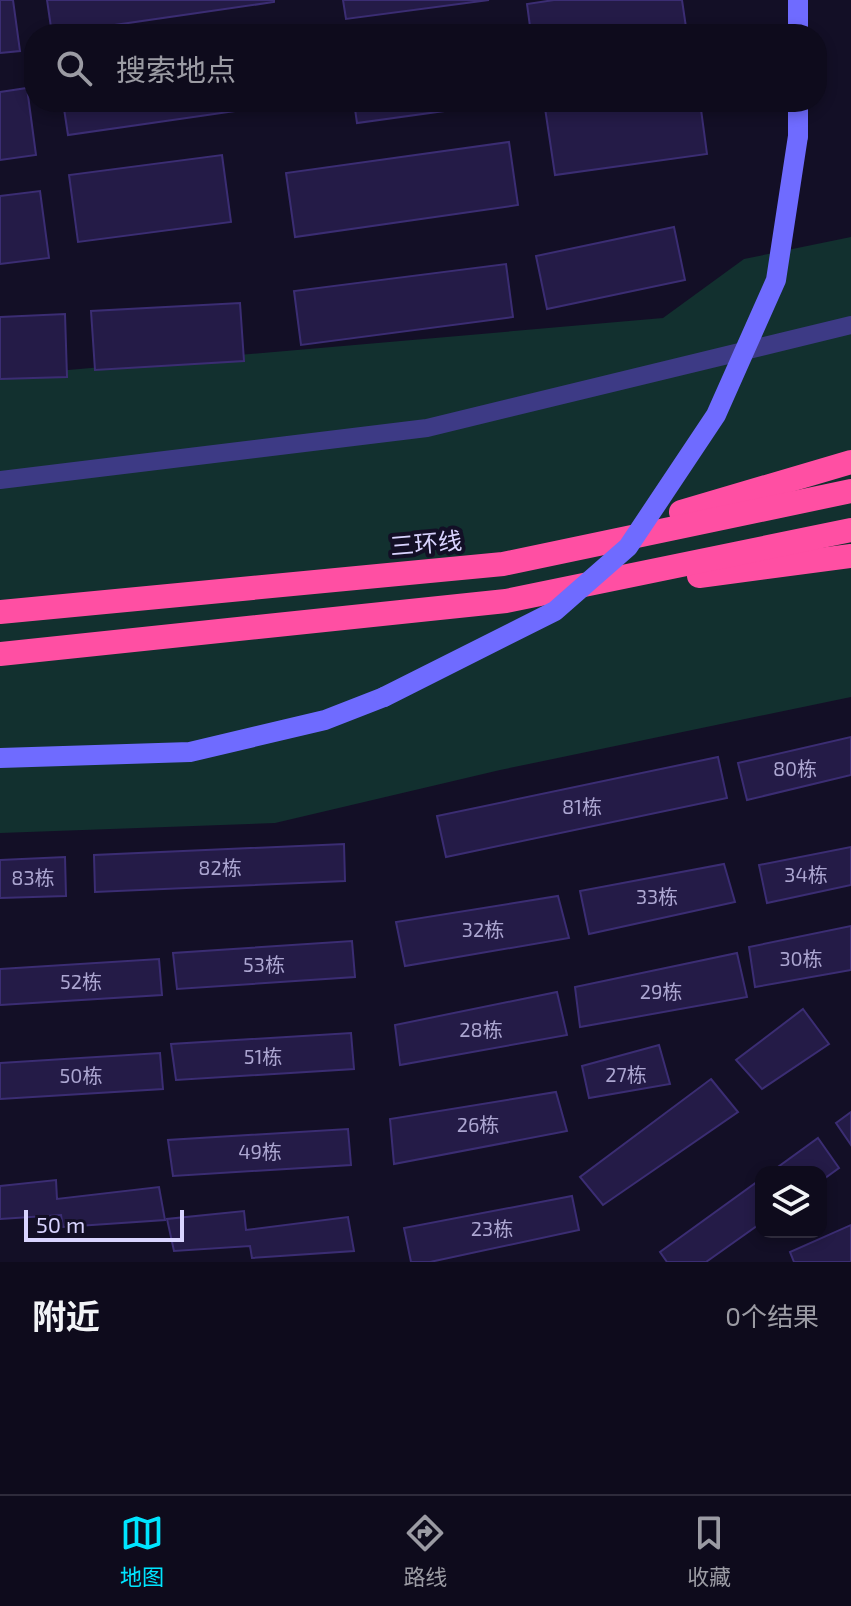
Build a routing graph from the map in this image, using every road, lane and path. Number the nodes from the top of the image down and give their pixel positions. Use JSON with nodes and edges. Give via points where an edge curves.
{"nodes":[{"id":1,"x":798,"y":0,"type":"edge"},
{"id":2,"x":798,"y":24,"type":"edge"},
{"id":3,"x":798,"y":112,"type":"edge"},
{"id":4,"x":851,"y":325,"type":"edge"},
{"id":5,"x":851,"y":462,"type":"edge"},
{"id":6,"x":0,"y":480,"type":"edge"},
{"id":7,"x":851,"y":491,"type":"edge"},
{"id":8,"x":851,"y":530,"type":"edge"},
{"id":9,"x":851,"y":556,"type":"edge"},
{"id":10,"x":503,"y":564,"type":"junction"},
{"id":11,"x":506,"y":601,"type":"junction"},
{"id":12,"x":0,"y":612,"type":"edge"},
{"id":13,"x":0,"y":654,"type":"edge"},
{"id":14,"x":0,"y":758,"type":"edge"}],
"edges":[{"from":1,"to":2,"type":"main road"},
{"from":3,"to":14,"type":"main road","bridge":true,"via":[[776,280],[716,415],[628,547],[555,611],[384,697],[325,720],[190,752]]},
{"from":4,"to":6,"type":"street","via":[[427,428]]},
{"from":5,"to":10,"type":"highway"},
{"from":7,"to":10,"type":"highway","name":"三环线"},
{"from":8,"to":11,"type":"highway"},
{"from":9,"to":11,"type":"highway"},
{"from":10,"to":12,"type":"highway","name":"三环线"},
{"from":11,"to":13,"type":"highway"}]}
